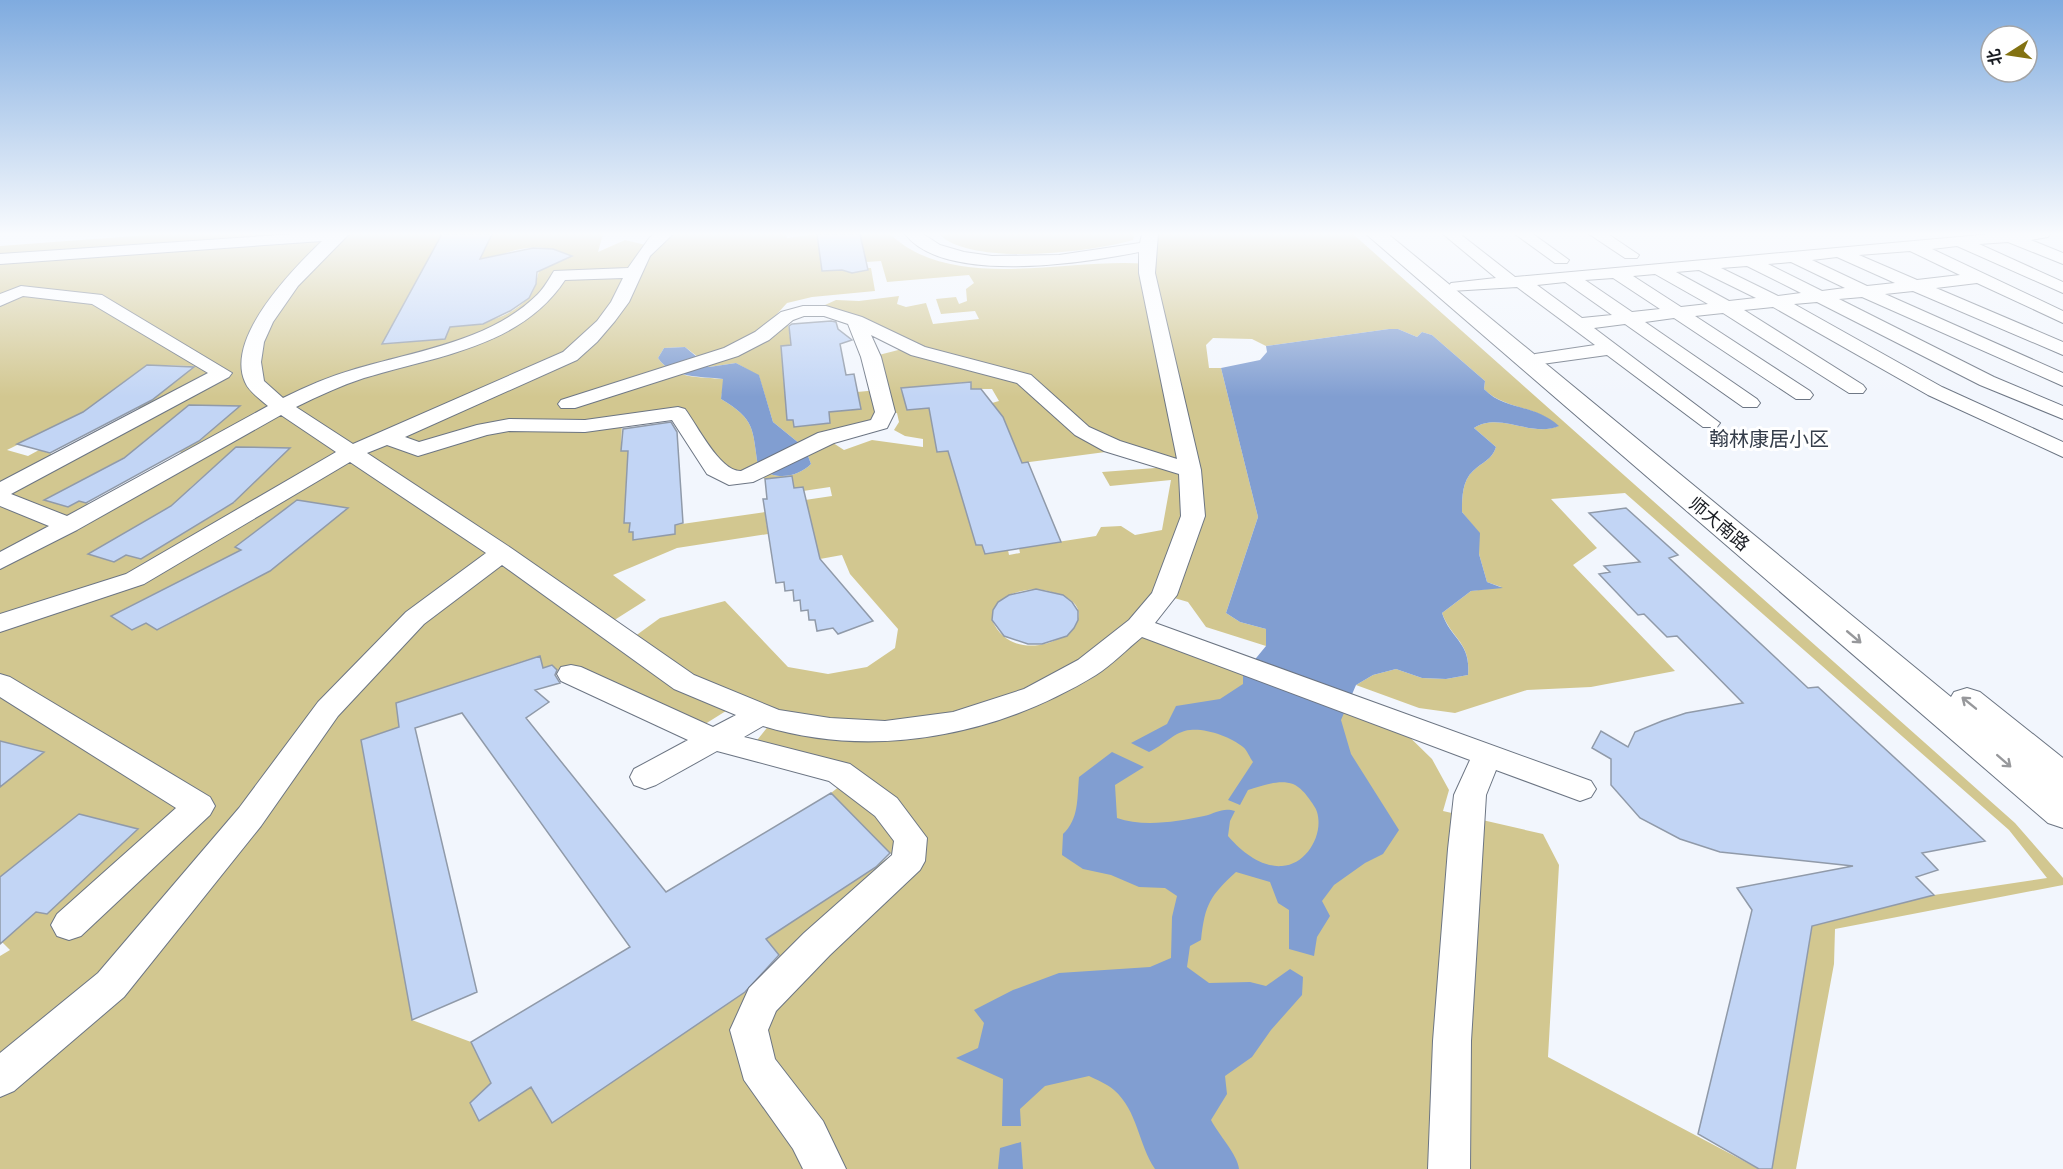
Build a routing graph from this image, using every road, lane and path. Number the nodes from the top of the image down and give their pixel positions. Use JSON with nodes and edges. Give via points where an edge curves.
{"nodes":[{"id":1,"x":1457,"y":288,"type":"edge"},
{"id":2,"x":287,"y":289,"type":"edge"},
{"id":3,"x":554,"y":289,"type":"edge"},
{"id":4,"x":626,"y":289,"type":"edge"},
{"id":5,"x":1150,"y":289,"type":"edge"},
{"id":6,"x":1441,"y":289,"type":"edge"},
{"id":7,"x":1532,"y":289,"type":"edge"},
{"id":8,"x":1593,"y":289,"type":"edge"},
{"id":9,"x":1641,"y":289,"type":"edge"},
{"id":10,"x":1692,"y":289,"type":"edge"},
{"id":11,"x":1749,"y":289,"type":"edge"},
{"id":12,"x":1804,"y":289,"type":"edge"},
{"id":13,"x":1859,"y":289,"type":"edge"},
{"id":14,"x":1898,"y":289,"type":"edge"},
{"id":15,"x":1917,"y":289,"type":"edge"},
{"id":16,"x":2001,"y":289,"type":"edge"},
{"id":17,"x":2020,"y":289,"type":"edge"},
{"id":18,"x":2004,"y":290,"type":"junction"},
{"id":19,"x":1866,"y":292,"type":"junction"},
{"id":20,"x":1820,"y":297,"type":"junction"},
{"id":21,"x":0,"y":301,"type":"edge"},
{"id":22,"x":1777,"y":302,"type":"junction"},
{"id":23,"x":1726,"y":308,"type":"junction"},
{"id":24,"x":1678,"y":313,"type":"junction"},
{"id":25,"x":1628,"y":318,"type":"junction"},
{"id":26,"x":2063,"y":318,"type":"edge"},
{"id":27,"x":856,"y":321,"type":"junction"},
{"id":28,"x":1578,"y":324,"type":"junction"},
{"id":29,"x":1955,"y":332,"type":"junction"},
{"id":30,"x":1901,"y":338,"type":"junction"},
{"id":31,"x":1850,"y":343,"type":"junction"},
{"id":32,"x":1611,"y":349,"type":"junction"},
{"id":33,"x":2063,"y":349,"type":"edge"},
{"id":34,"x":1796,"y":351,"type":"junction"},
{"id":35,"x":1744,"y":357,"type":"junction"},
{"id":36,"x":1542,"y":358,"type":"junction"},
{"id":37,"x":2063,"y":361,"type":"edge"},
{"id":38,"x":1696,"y":366,"type":"junction"},
{"id":39,"x":2038,"y":370,"type":"junction"},
{"id":40,"x":1642,"y":372,"type":"junction"},
{"id":41,"x":656,"y":375,"type":"junction"},
{"id":42,"x":2063,"y":380,"type":"edge"},
{"id":43,"x":1987,"y":381,"type":"junction"},
{"id":44,"x":1856,"y":389,"type":"dead end"},
{"id":45,"x":1935,"y":391,"type":"junction"},
{"id":46,"x":1803,"y":395,"type":"dead end"},
{"id":47,"x":1750,"y":403,"type":"dead end"},
{"id":48,"x":568,"y":404,"type":"dead end"},
{"id":49,"x":281,"y":406,"type":"junction"},
{"id":50,"x":678,"y":413,"type":"junction"},
{"id":51,"x":2063,"y":413,"type":"edge"},
{"id":52,"x":1710,"y":423,"type":"dead end"},
{"id":53,"x":387,"y":437,"type":"junction"},
{"id":54,"x":2063,"y":450,"type":"edge"},
{"id":55,"x":350,"y":453,"type":"junction"},
{"id":56,"x":1191,"y":470,"type":"junction"},
{"id":57,"x":0,"y":491,"type":"edge"},
{"id":58,"x":0,"y":498,"type":"edge"},
{"id":59,"x":69,"y":525,"type":"junction"},
{"id":60,"x":502,"y":553,"type":"junction"},
{"id":61,"x":0,"y":562,"type":"edge"},
{"id":62,"x":0,"y":623,"type":"edge"},
{"id":63,"x":1138,"y":626,"type":"junction"},
{"id":64,"x":571,"y":674,"type":"dead end"},
{"id":65,"x":0,"y":684,"type":"edge"},
{"id":66,"x":762,"y":714,"type":"junction"},
{"id":67,"x":715,"y":740,"type":"junction"},
{"id":68,"x":1488,"y":754,"type":"junction"},
{"id":69,"x":645,"y":777,"type":"dead end"},
{"id":70,"x":2063,"y":780,"type":"edge"},
{"id":71,"x":1580,"y":789,"type":"dead end"},
{"id":72,"x":2063,"y":812,"type":"edge"},
{"id":73,"x":69,"y":925,"type":"dead end"},
{"id":74,"x":0,"y":1078,"type":"edge"},
{"id":75,"x":825,"y":1169,"type":"edge"},
{"id":76,"x":1449,"y":1169,"type":"edge"}],
"edges":[{"from":1,"to":36,"type":"main road","name":"师大南路"},
{"from":2,"to":49,"type":"street","via":[[250,354],[255,383]]},
{"from":3,"to":49,"type":"street","via":[[512,324],[444,352],[356,374]]},
{"from":4,"to":53,"type":"street","via":[[590,342],[570,356]]},
{"from":5,"to":56,"type":"street"},
{"from":6,"to":72,"type":"main road","name":"师大南路","one_way":true},
{"from":7,"to":28,"type":"street"},
{"from":8,"to":25,"type":"street"},
{"from":9,"to":24,"type":"street"},
{"from":10,"to":23,"type":"street"},
{"from":11,"to":22,"type":"street"},
{"from":12,"to":20,"type":"street"},
{"from":13,"to":19,"type":"street"},
{"from":14,"to":19,"type":"street"},
{"from":15,"to":33,"type":"street"},
{"from":16,"to":18,"type":"street"},
{"from":17,"to":18,"type":"street"},
{"from":18,"to":26,"type":"street"},
{"from":19,"to":20,"type":"street"},
{"from":19,"to":29,"type":"street"},
{"from":20,"to":22,"type":"street"},
{"from":20,"to":30,"type":"street"},
{"from":21,"to":57,"type":"street","via":[[21,291],[96,300],[222,374]]},
{"from":22,"to":23,"type":"street"},
{"from":22,"to":31,"type":"street"},
{"from":23,"to":24,"type":"street"},
{"from":23,"to":34,"type":"street"},
{"from":24,"to":25,"type":"street"},
{"from":24,"to":35,"type":"street"},
{"from":25,"to":28,"type":"street"},
{"from":25,"to":38,"type":"street"},
{"from":27,"to":41,"type":"street","via":[[826,311],[803,311],[787,316],[762,336],[731,352]]},
{"from":27,"to":50,"type":"street","via":[[871,357],[885,412],[880,424],[826,438],[745,477],[729,478],[715,469]]},
{"from":27,"to":56,"type":"street","via":[[918,351],[1024,379],[1082,430],[1112,446]]},
{"from":28,"to":32,"type":"street"},
{"from":29,"to":30,"type":"street"},
{"from":29,"to":39,"type":"street"},
{"from":30,"to":31,"type":"street"},
{"from":30,"to":43,"type":"street"},
{"from":31,"to":45,"type":"street"},
{"from":32,"to":36,"type":"street"},
{"from":32,"to":40,"type":"street"},
{"from":34,"to":35,"type":"street"},
{"from":34,"to":44,"type":"street"},
{"from":35,"to":46,"type":"street"},
{"from":70,"to":36,"type":"main road","name":"师大南路","one_way":true},
{"from":37,"to":39,"type":"street"},
{"from":38,"to":40,"type":"street"},
{"from":38,"to":47,"type":"street"},
{"from":39,"to":42,"type":"street"},
{"from":39,"to":43,"type":"street"},
{"from":40,"to":52,"type":"street"},
{"from":41,"to":48,"type":"street"},
{"from":41,"to":50,"type":"street"},
{"from":43,"to":45,"type":"street"},
{"from":43,"to":51,"type":"street"},
{"from":45,"to":54,"type":"street"},
{"from":49,"to":55,"type":"street"},
{"from":49,"to":59,"type":"street"},
{"from":50,"to":53,"type":"street","via":[[585,426],[509,425],[418,449]]},
{"from":53,"to":55,"type":"street"},
{"from":55,"to":60,"type":"street"},
{"from":55,"to":62,"type":"street","via":[[135,579]]},
{"from":56,"to":63,"type":"street","via":[[1193,516],[1164,595]]},
{"from":58,"to":59,"type":"street"},
{"from":59,"to":61,"type":"street"},
{"from":60,"to":66,"type":"street","via":[[684,682]]},
{"from":60,"to":74,"type":"street","via":[[415,618],[328,710],[250,817],[111,986]]},
{"from":63,"to":66,"type":"street","via":[[1088,667],[1034,696],[954,722],[885,732],[830,729]]},
{"from":63,"to":68,"type":"street"},
{"from":64,"to":67,"type":"street"},
{"from":65,"to":73,"type":"street","via":[[199,806]]},
{"from":66,"to":67,"type":"street"},
{"from":67,"to":69,"type":"street"},
{"from":67,"to":75,"type":"street","via":[[839,772],[886,807],[911,838],[908,861],[762,1000],[748,1030],[758,1066],[808,1135]]},
{"from":68,"to":71,"type":"street"},
{"from":68,"to":76,"type":"street","via":[[1470,795],[1464,849]]}]}
